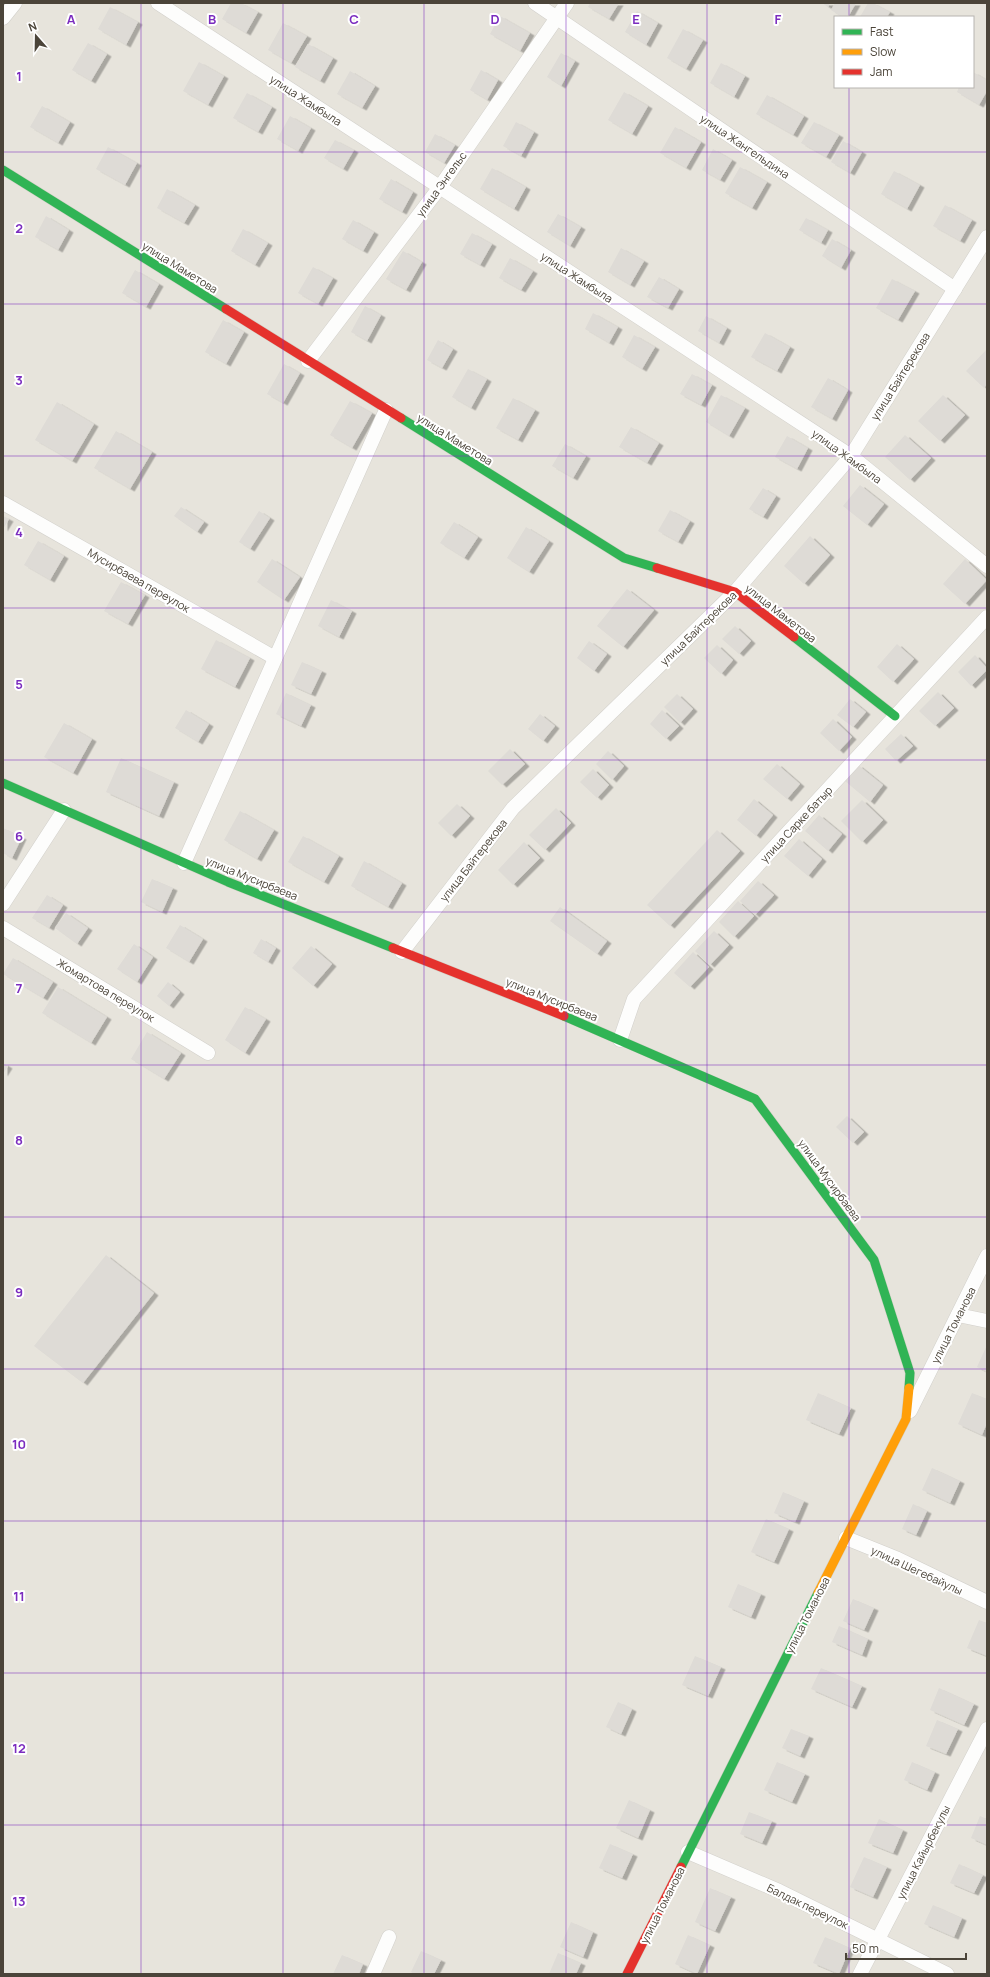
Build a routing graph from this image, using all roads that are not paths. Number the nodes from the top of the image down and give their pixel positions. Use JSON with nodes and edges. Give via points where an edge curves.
{"nodes":[{"id":1,"x":15,"y":3,"type":"edge"},
{"id":2,"x":158,"y":3,"type":"edge"},
{"id":3,"x":535,"y":3,"type":"edge"},
{"id":4,"x":567,"y":3,"type":"edge"},
{"id":5,"x":3,"y":18,"type":"edge"},
{"id":6,"x":557,"y":18,"type":"junction"},
{"id":7,"x":3,"y":170,"type":"edge"},
{"id":8,"x":440,"y":187,"type":"junction"},
{"id":9,"x":987,"y":236,"type":"edge"},
{"id":10,"x":954,"y":289,"type":"junction"},
{"id":11,"x":308,"y":361,"type":"junction"},
{"id":12,"x":386,"y":410,"type":"junction"},
{"id":13,"x":851,"y":456,"type":"junction"},
{"id":14,"x":3,"y":502,"type":"edge"},
{"id":15,"x":987,"y":566,"type":"edge"},
{"id":16,"x":735,"y":592,"type":"junction"},
{"id":17,"x":987,"y":617,"type":"edge"},
{"id":18,"x":276,"y":658,"type":"junction"},
{"id":19,"x":895,"y":716,"type":"junction"},
{"id":20,"x":3,"y":782,"type":"edge"},
{"id":21,"x":64,"y":810,"type":"junction"},
{"id":22,"x":184,"y":863,"type":"junction"},
{"id":23,"x":3,"y":904,"type":"edge"},
{"id":24,"x":3,"y":928,"type":"edge"},
{"id":25,"x":402,"y":952,"type":"junction"},
{"id":26,"x":620,"y":1040,"type":"junction"},
{"id":27,"x":208,"y":1053,"type":"dead end"},
{"id":28,"x":987,"y":1256,"type":"edge"},
{"id":29,"x":958,"y":1315,"type":"junction"},
{"id":30,"x":987,"y":1321,"type":"edge"},
{"id":31,"x":906,"y":1419,"type":"junction"},
{"id":32,"x":846,"y":1538,"type":"junction"},
{"id":33,"x":987,"y":1602,"type":"edge"},
{"id":34,"x":987,"y":1729,"type":"edge"},
{"id":35,"x":688,"y":1852,"type":"junction"},
{"id":36,"x":389,"y":1937,"type":"dead end"},
{"id":37,"x":877,"y":1940,"type":"junction"},
{"id":38,"x":373,"y":1974,"type":"edge"},
{"id":39,"x":627,"y":1974,"type":"edge"},
{"id":40,"x":860,"y":1974,"type":"edge"},
{"id":41,"x":947,"y":1974,"type":"edge"}],
"edges":[{"from":1,"to":5,"type":"street"},
{"from":2,"to":8,"type":"street","name":"улица Жамбыла"},
{"from":3,"to":6,"type":"street","name":"улица Жангельдина"},
{"from":4,"to":6,"type":"street","name":"улица Энгельс"},
{"from":6,"to":8,"type":"street","name":"улица Энгельс"},
{"from":6,"to":10,"type":"street","name":"улица Жангельдина"},
{"from":7,"to":11,"type":"street","name":"улица Маметова"},
{"from":8,"to":11,"type":"street","name":"улица Энгельс"},
{"from":8,"to":13,"type":"street","name":"улица Жамбыла"},
{"from":9,"to":10,"type":"street","name":"улица Байтерекова"},
{"from":10,"to":13,"type":"street","name":"улица Байтерекова"},
{"from":11,"to":12,"type":"street","name":"улица Маметова"},
{"from":12,"to":16,"type":"street","name":"улица Маметова","via":[[624,558]]},
{"from":12,"to":18,"type":"street"},
{"from":13,"to":15,"type":"street","name":"улица Жамбыла"},
{"from":13,"to":16,"type":"street","name":"улица Байтерекова"},
{"from":14,"to":18,"type":"street","name":"Мусирбаева переулок"},
{"from":16,"to":19,"type":"street","name":"улица Маметова"},
{"from":16,"to":25,"type":"street","name":"улица Байтерекова","via":[[513,808]]},
{"from":17,"to":19,"type":"street","name":"улица Сарке батыр"},
{"from":18,"to":22,"type":"street"},
{"from":19,"to":26,"type":"street","name":"улица Сарке батыр","via":[[634,999]]},
{"from":20,"to":21,"type":"street","name":"улица Мусирбаева"},
{"from":21,"to":22,"type":"street","name":"улица Мусирбаева"},
{"from":21,"to":23,"type":"street"},
{"from":22,"to":25,"type":"street","name":"улица Мусирбаева"},
{"from":24,"to":27,"type":"street","name":"Жомартова переулок"},
{"from":25,"to":26,"type":"street","name":"улица Мусирбаева"},
{"from":26,"to":31,"type":"street","name":"улица Мусирбаева","via":[[755,1099],[874,1260],[910,1373]]},
{"from":28,"to":29,"type":"street","name":"улица Томанова"},
{"from":29,"to":30,"type":"street"},
{"from":29,"to":31,"type":"street","name":"улица Томанова"},
{"from":31,"to":32,"type":"street","name":"улица Томанова"},
{"from":32,"to":33,"type":"street","name":"улица Шегебайулы","via":[[898,1559]]},
{"from":32,"to":35,"type":"street","name":"улица Томанова"},
{"from":34,"to":37,"type":"street","name":"улица Кайырбекулы"},
{"from":35,"to":37,"type":"street","name":"Балдак переулок","via":[[779,1891]]},
{"from":35,"to":39,"type":"street","name":"улица Томанова"},
{"from":36,"to":38,"type":"street"},
{"from":37,"to":40,"type":"street","name":"улица Кайырбекулы"},
{"from":37,"to":41,"type":"street","name":"Балдак переулок"}]}
